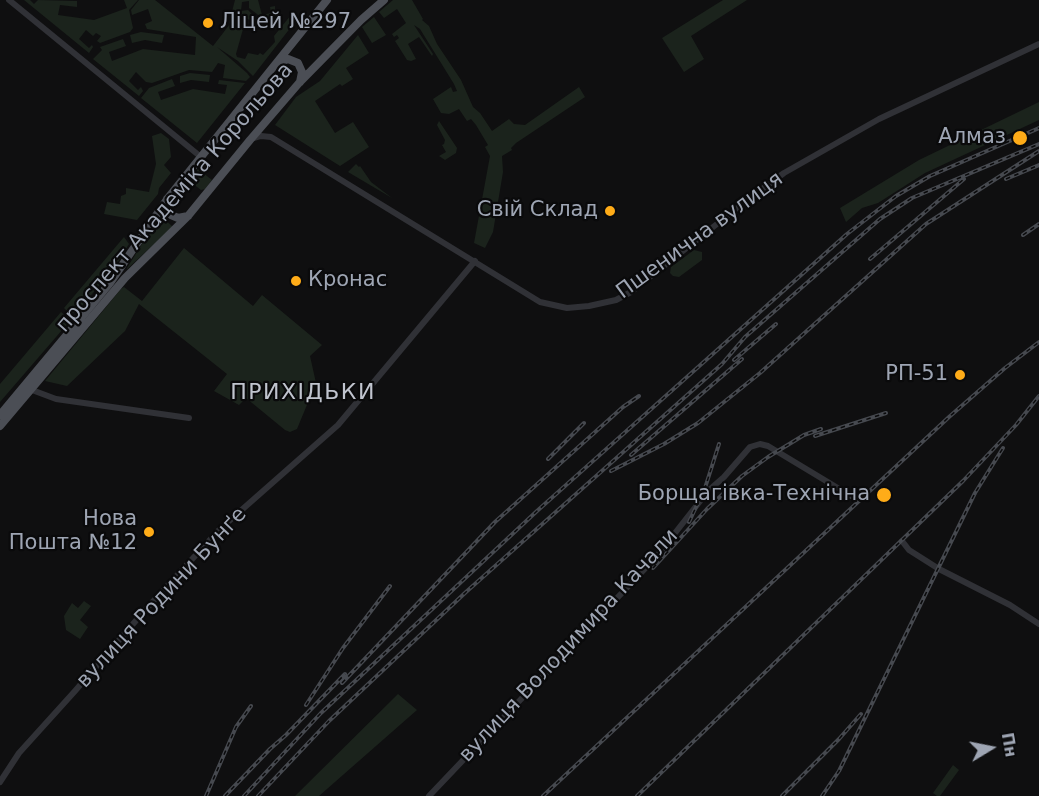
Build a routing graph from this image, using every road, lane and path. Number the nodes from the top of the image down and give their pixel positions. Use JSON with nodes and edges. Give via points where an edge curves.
{"nodes":[{"id":1,"x":9,"y":0,"type":"edge"},
{"id":2,"x":327,"y":0,"type":"edge"},
{"id":3,"x":384,"y":0,"type":"edge"},
{"id":4,"x":1039,"y":44,"type":"edge"},
{"id":5,"x":277,"y":63,"type":"junction"},
{"id":6,"x":299,"y":83,"type":"junction"},
{"id":7,"x":266,"y":121,"type":"junction"},
{"id":8,"x":271,"y":137,"type":"junction"},
{"id":9,"x":250,"y":140,"type":"junction"},
{"id":10,"x":201,"y":157,"type":"junction"},
{"id":11,"x":168,"y":198,"type":"junction"},
{"id":12,"x":188,"y":216,"type":"junction"},
{"id":13,"x":475,"y":261,"type":"junction"},
{"id":14,"x":32,"y":390,"type":"junction"},
{"id":15,"x":0,"y":415,"type":"edge"},
{"id":16,"x":189,"y":418,"type":"dead end"},
{"id":17,"x":0,"y":426,"type":"edge"},
{"id":18,"x":851,"y":496,"type":"dead end"},
{"id":19,"x":902,"y":541,"type":"dead end"},
{"id":20,"x":1039,"y":624,"type":"edge"},
{"id":21,"x":0,"y":782,"type":"edge"},
{"id":22,"x":429,"y":796,"type":"edge"}],
"edges":[{"from":1,"to":10,"type":"street"},
{"from":2,"to":5,"type":"main road","name":"проспект Академіка Корольова"},
{"from":3,"to":6,"type":"main road","name":"проспект Академіка Корольова"},
{"from":4,"to":13,"type":"street","name":"Пшенична вулиця","via":[[879,119],[784,173],[651,278],[616,300],[589,306],[552,306]]},
{"from":5,"to":6,"type":"main road","via":[[288,59],[298,63],[302,72]]},
{"from":5,"to":10,"type":"main road","name":"проспект Академіка Корольова"},
{"from":6,"to":7,"type":"main road","name":"проспект Академіка Корольова"},
{"from":7,"to":8,"type":"street"},
{"from":7,"to":9,"type":"main road","name":"проспект Академіка Корольова"},
{"from":8,"to":9,"type":"street"},
{"from":8,"to":13,"type":"street","name":"Пшенична вулиця"},
{"from":9,"to":12,"type":"main road","name":"проспект Академіка Корольова"},
{"from":10,"to":11,"type":"main road","name":"проспект Академіка Корольова"},
{"from":11,"to":12,"type":"main road","via":[[166,208],[171,215]]},
{"from":11,"to":15,"type":"main road","name":"проспект Академіка Корольова","via":[[123,267]]},
{"from":12,"to":14,"type":"main road","name":"проспект Академіка Корольова","via":[[125,278]]},
{"from":13,"to":21,"type":"street","name":"вулиця Родини Бунґе","via":[[338,425],[220,529],[19,753]]},
{"from":14,"to":16,"type":"street","via":[[56,399]]},
{"from":14,"to":17,"type":"main road","name":"проспект Академіка Корольова"},
{"from":18,"to":22,"type":"street","name":"вулиця Володимира Качали","via":[[768,446],[750,447],[708,491],[657,556]]},
{"from":19,"to":20,"type":"street","via":[[939,569]]}]}
